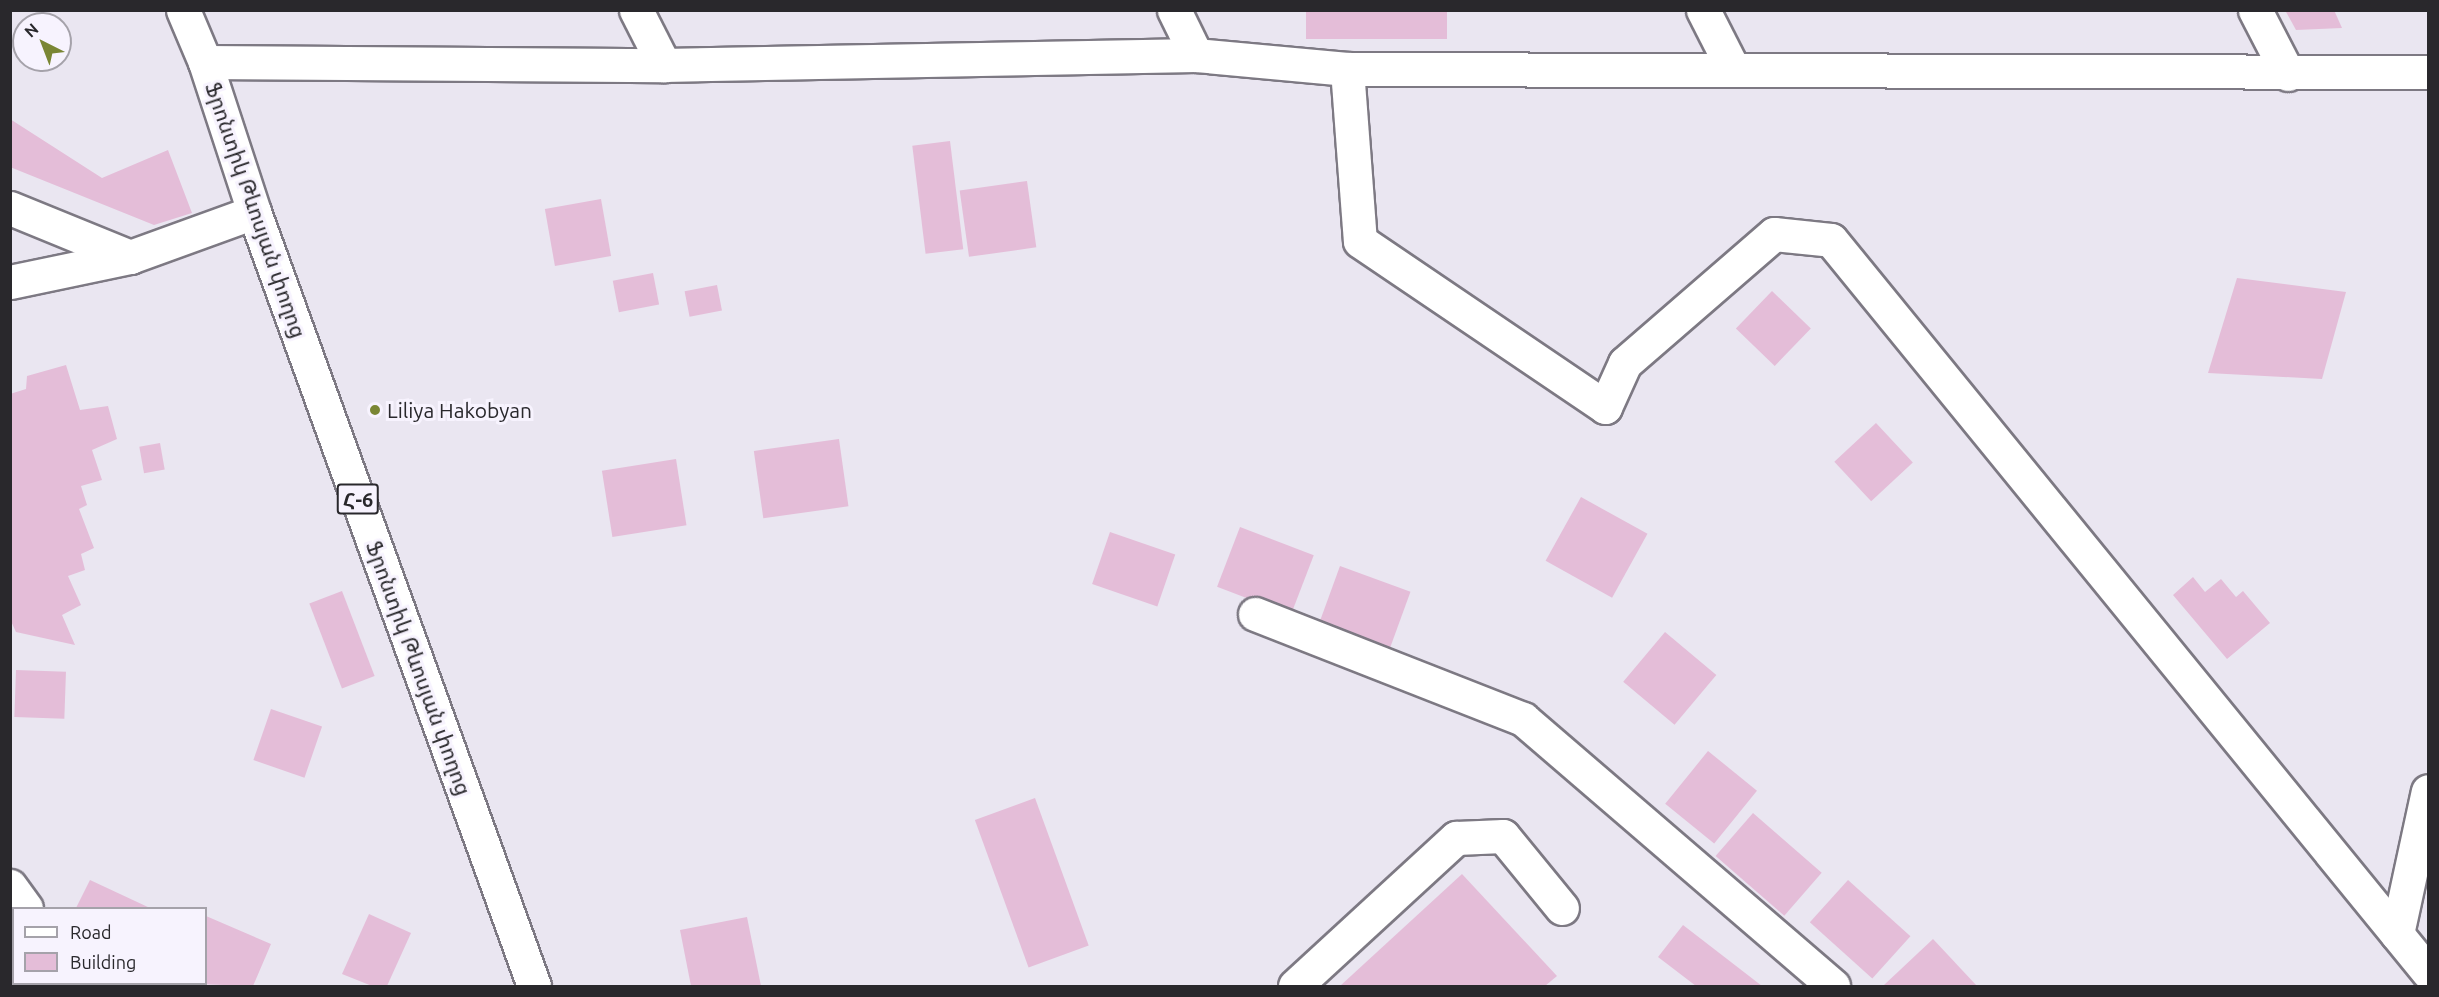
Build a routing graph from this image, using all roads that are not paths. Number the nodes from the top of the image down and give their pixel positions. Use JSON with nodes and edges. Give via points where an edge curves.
{"nodes":[{"id":1,"x":183,"y":10,"type":"edge"},
{"id":2,"x":636,"y":10,"type":"edge"},
{"id":3,"x":1174,"y":10,"type":"edge"},
{"id":4,"x":1703,"y":10,"type":"edge"},
{"id":5,"x":2255,"y":10,"type":"edge"},
{"id":6,"x":1196,"y":55,"type":"junction"},
{"id":7,"x":205,"y":62,"type":"junction"},
{"id":8,"x":664,"y":65,"type":"junction"},
{"id":9,"x":1732,"y":68,"type":"junction"},
{"id":10,"x":1347,"y":69,"type":"junction"},
{"id":11,"x":2428,"y":72,"type":"edge"},
{"id":12,"x":2288,"y":74,"type":"junction"},
{"id":13,"x":10,"y":208,"type":"edge"},
{"id":14,"x":254,"y":212,"type":"junction"},
{"id":15,"x":130,"y":257,"type":"junction"},
{"id":16,"x":10,"y":282,"type":"edge"},
{"id":17,"x":1255,"y":614,"type":"dead end"},
{"id":18,"x":2428,"y":791,"type":"edge"},
{"id":19,"x":10,"y":886,"type":"edge"},
{"id":20,"x":25,"y":907,"type":"edge"},
{"id":21,"x":1562,"y":908,"type":"dead end"},
{"id":22,"x":2397,"y":934,"type":"junction"},
{"id":23,"x":2428,"y":972,"type":"edge"},
{"id":24,"x":534,"y":987,"type":"edge"},
{"id":25,"x":1295,"y":987,"type":"edge"},
{"id":26,"x":1833,"y":987,"type":"edge"}],
"edges":[{"from":1,"to":7,"type":"street","name":"Ֆրոնտիկ Թևոսյան փողոց","number":"Հ-6"},
{"from":2,"to":8,"type":"street"},
{"from":3,"to":6,"type":"street"},
{"from":4,"to":9,"type":"street"},
{"from":5,"to":12,"type":"street"},
{"from":6,"to":8,"type":"street"},
{"from":6,"to":10,"type":"street"},
{"from":7,"to":8,"type":"street"},
{"from":7,"to":14,"type":"street","name":"Ֆրոնտիկ Թևոսյան փողոց","number":"Հ-6"},
{"from":9,"to":10,"type":"street"},
{"from":9,"to":12,"type":"street"},
{"from":10,"to":22,"type":"street","via":[[1360,241],[1605,406],[1625,363],[1774,234],[1831,240]]},
{"from":11,"to":12,"type":"street"},
{"from":13,"to":15,"type":"street"},
{"from":14,"to":15,"type":"street"},
{"from":14,"to":24,"type":"street","name":"Ֆրոնտիկ Թևոսյան փողոց","number":"Հ-6"},
{"from":15,"to":16,"type":"street"},
{"from":17,"to":26,"type":"street","via":[[1522,719]]},
{"from":18,"to":22,"type":"street"},
{"from":19,"to":20,"type":"street"},
{"from":21,"to":25,"type":"street","via":[[1503,836],[1456,838]]},
{"from":22,"to":23,"type":"street"}]}
